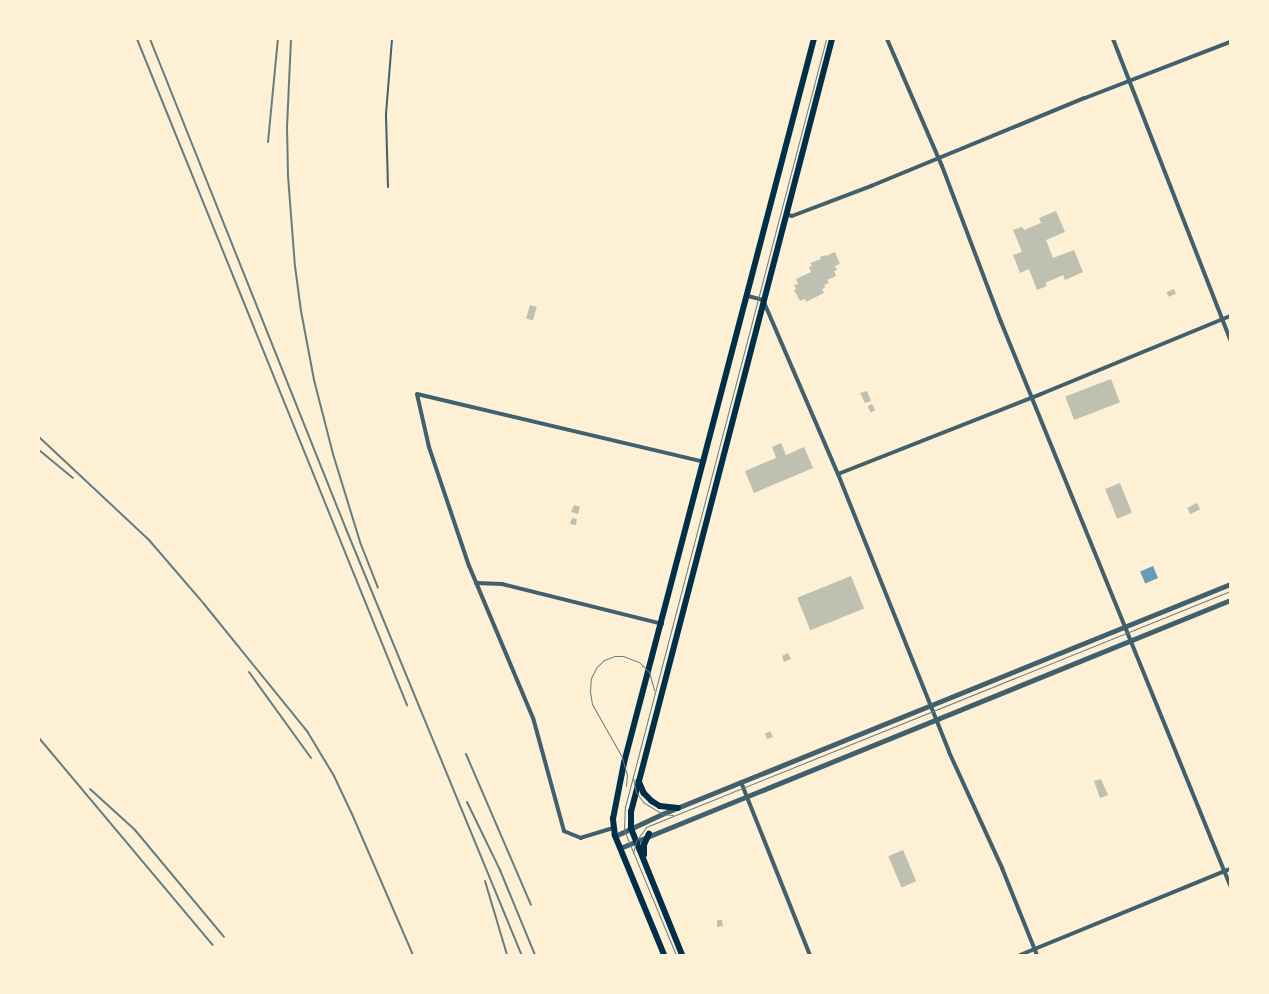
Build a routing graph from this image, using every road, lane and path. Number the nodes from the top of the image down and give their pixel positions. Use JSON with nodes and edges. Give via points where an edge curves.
{"nodes":[{"id":1,"x":392,"y":39,"type":"edge"},
{"id":2,"x":814,"y":39,"type":"edge"},
{"id":3,"x":832,"y":39,"type":"edge"},
{"id":4,"x":887,"y":39,"type":"edge"},
{"id":5,"x":1113,"y":39,"type":"edge"},
{"id":6,"x":1230,"y":42,"type":"edge"},
{"id":7,"x":1130,"y":81,"type":"junction"},
{"id":8,"x":939,"y":159,"type":"junction"},
{"id":9,"x":388,"y":187,"type":"dead end"},
{"id":10,"x":786,"y":214,"type":"junction"},
{"id":11,"x":748,"y":296,"type":"junction"},
{"id":12,"x":763,"y":300,"type":"junction"},
{"id":13,"x":1230,"y":316,"type":"edge"},
{"id":14,"x":1222,"y":319,"type":"junction"},
{"id":15,"x":1230,"y":339,"type":"edge"},
{"id":16,"x":1032,"y":398,"type":"junction"},
{"id":17,"x":704,"y":462,"type":"junction"},
{"id":18,"x":838,"y":474,"type":"junction"},
{"id":19,"x":476,"y":583,"type":"junction"},
{"id":20,"x":1230,"y":584,"type":"edge"},
{"id":21,"x":1230,"y":600,"type":"edge"},
{"id":22,"x":662,"y":624,"type":"junction"},
{"id":23,"x":1126,"y":626,"type":"junction"},
{"id":24,"x":1132,"y":640,"type":"junction"},
{"id":25,"x":930,"y":706,"type":"junction"},
{"id":26,"x":936,"y":720,"type":"junction"},
{"id":27,"x":639,"y":779,"type":"junction"},
{"id":28,"x":741,"y":782,"type":"junction"},
{"id":29,"x":747,"y":796,"type":"junction"},
{"id":30,"x":678,"y":808,"type":"junction"},
{"id":31,"x":614,"y":828,"type":"junction"},
{"id":32,"x":631,"y":829,"type":"junction"},
{"id":33,"x":650,"y":834,"type":"junction"},
{"id":34,"x":615,"y":836,"type":"junction"},
{"id":35,"x":636,"y":841,"type":"junction"},
{"id":36,"x":620,"y":848,"type":"junction"},
{"id":37,"x":644,"y":862,"type":"junction"},
{"id":38,"x":1230,"y":869,"type":"edge"},
{"id":39,"x":1225,"y":872,"type":"junction"},
{"id":40,"x":1230,"y":885,"type":"edge"},
{"id":41,"x":1035,"y":949,"type":"junction"},
{"id":42,"x":664,"y":955,"type":"edge"},
{"id":43,"x":682,"y":955,"type":"edge"},
{"id":44,"x":810,"y":955,"type":"edge"},
{"id":45,"x":1020,"y":955,"type":"edge"},
{"id":46,"x":1037,"y":955,"type":"edge"}],
"edges":[{"from":1,"to":9,"type":"lane","via":[[386,114]]},
{"from":2,"to":11,"type":"main road"},
{"from":3,"to":10,"type":"main road"},
{"from":4,"to":8,"type":"street"},
{"from":5,"to":7,"type":"street"},
{"from":6,"to":7,"type":"street"},
{"from":7,"to":8,"type":"street"},
{"from":7,"to":14,"type":"street"},
{"from":8,"to":10,"type":"street","via":[[792,216]]},
{"from":8,"to":16,"type":"street"},
{"from":10,"to":12,"type":"main road"},
{"from":11,"to":12,"type":"street"},
{"from":11,"to":17,"type":"main road"},
{"from":12,"to":18,"type":"street"},
{"from":12,"to":27,"type":"main road"},
{"from":13,"to":14,"type":"street"},
{"from":14,"to":15,"type":"street"},
{"from":14,"to":16,"type":"street"},
{"from":16,"to":18,"type":"street"},
{"from":16,"to":23,"type":"street"},
{"from":17,"to":19,"type":"street","via":[[417,394],[429,447]]},
{"from":17,"to":22,"type":"main road"},
{"from":18,"to":25,"type":"street"},
{"from":19,"to":22,"type":"street","via":[[502,584]]},
{"from":19,"to":31,"type":"street","via":[[533,718],[564,830],[581,838]]},
{"from":20,"to":23,"type":"street"},
{"from":21,"to":24,"type":"street"},
{"from":22,"to":31,"type":"main road","via":[[624,764]]},
{"from":23,"to":24,"type":"street"},
{"from":23,"to":25,"type":"street"},
{"from":24,"to":26,"type":"street"},
{"from":24,"to":39,"type":"street"},
{"from":25,"to":26,"type":"street"},
{"from":25,"to":28,"type":"street"},
{"from":26,"to":29,"type":"street"},
{"from":26,"to":41,"type":"street"},
{"from":27,"to":30,"type":"main road","via":[[644,793],[652,801],[660,806]]},
{"from":27,"to":32,"type":"main road","via":[[631,812]]},
{"from":28,"to":29,"type":"street"},
{"from":28,"to":30,"type":"street"},
{"from":29,"to":33,"type":"street"},
{"from":29,"to":44,"type":"street"},
{"from":30,"to":32,"type":"street"},
{"from":31,"to":34,"type":"main road"},
{"from":32,"to":34,"type":"street"},
{"from":32,"to":35,"type":"main road"},
{"from":33,"to":35,"type":"street"},
{"from":33,"to":37,"type":"main road","via":[[643,849]]},
{"from":34,"to":36,"type":"main road"},
{"from":35,"to":36,"type":"street"},
{"from":35,"to":37,"type":"main road"},
{"from":36,"to":42,"type":"main road"},
{"from":37,"to":43,"type":"main road"},
{"from":38,"to":39,"type":"street"},
{"from":39,"to":40,"type":"street"},
{"from":39,"to":41,"type":"street"},
{"from":41,"to":45,"type":"street"},
{"from":41,"to":46,"type":"street"}]}
